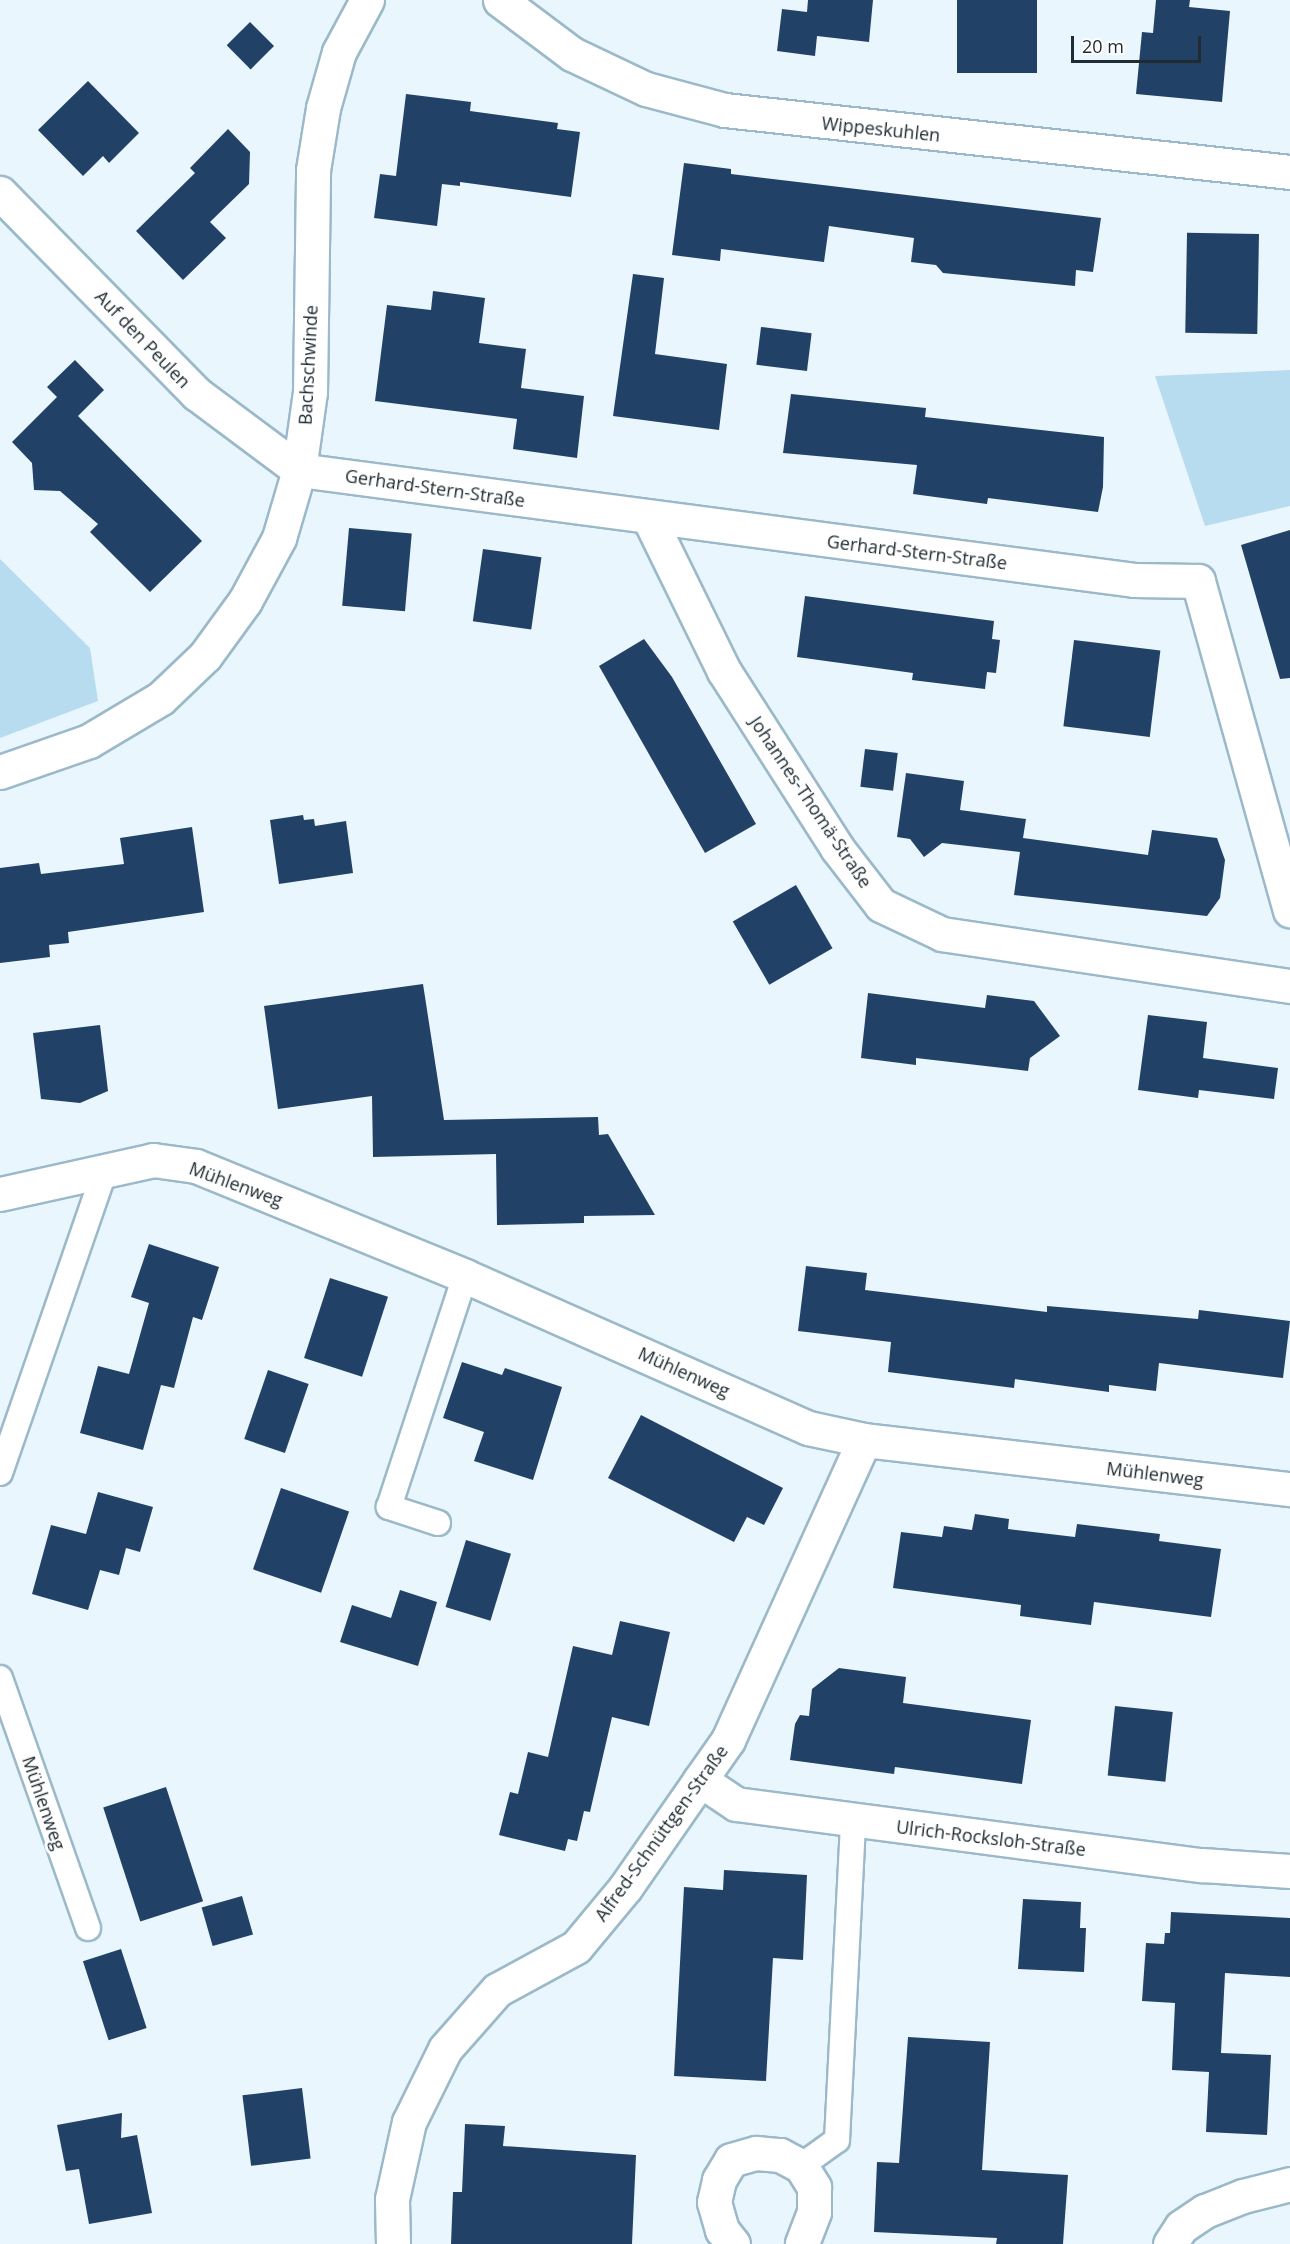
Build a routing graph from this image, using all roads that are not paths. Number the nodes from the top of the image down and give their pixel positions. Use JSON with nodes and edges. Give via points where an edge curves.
{"nodes":[{"id":1,"x":367,"y":0,"type":"edge"},
{"id":2,"x":500,"y":0,"type":"edge"},
{"id":3,"x":1290,"y":172,"type":"edge"},
{"id":4,"x":0,"y":193,"type":"edge"},
{"id":5,"x":299,"y":470,"type":"junction"},
{"id":6,"x":649,"y":518,"type":"junction"},
{"id":7,"x":0,"y":772,"type":"edge"},
{"id":8,"x":1290,"y":910,"type":"edge"},
{"id":9,"x":1290,"y":986,"type":"edge"},
{"id":10,"x":105,"y":1169,"type":"junction"},
{"id":11,"x":0,"y":1194,"type":"edge"},
{"id":12,"x":465,"y":1276,"type":"junction"},
{"id":13,"x":864,"y":1440,"type":"junction"},
{"id":14,"x":0,"y":1473,"type":"edge"},
{"id":15,"x":1290,"y":1489,"type":"edge"},
{"id":16,"x":438,"y":1523,"type":"dead end"},
{"id":17,"x":0,"y":1678,"type":"edge"},
{"id":18,"x":700,"y":1780,"type":"junction"},
{"id":19,"x":853,"y":1820,"type":"junction"},
{"id":20,"x":1290,"y":1871,"type":"edge"},
{"id":21,"x":88,"y":1928,"type":"dead end"},
{"id":22,"x":801,"y":2166,"type":"junction"},
{"id":23,"x":1290,"y":2184,"type":"edge"},
{"id":24,"x":393,"y":2244,"type":"edge"},
{"id":25,"x":733,"y":2244,"type":"edge"},
{"id":26,"x":802,"y":2244,"type":"edge"},
{"id":27,"x":1170,"y":2244,"type":"edge"}],
"edges":[{"from":1,"to":5,"type":"street","name":"Bachschwinde","via":[[339,52],[323,108],[312,170],[310,392]]},
{"from":2,"to":3,"type":"street","name":"Wippeskuhlen","via":[[572,54],[646,89],[725,110]]},
{"from":4,"to":5,"type":"street","name":"Auf den Peulen","via":[[197,394]]},
{"from":5,"to":6,"type":"street","name":"Gerhard-Stern-Straße"},
{"from":5,"to":7,"type":"street","name":"Bachschwinde","via":[[279,538],[245,601],[205,656],[161,698],[123,723],[89,741]]},
{"from":6,"to":8,"type":"street","name":"Gerhard-Stern-Straße","via":[[1134,580],[1198,581]]},
{"from":6,"to":9,"type":"street","name":"Johannes-Thomä-Straße","via":[[724,671],[837,848],[881,905],[942,934]]},
{"from":10,"to":11,"type":"street","name":"Mühlenweg"},
{"from":10,"to":12,"type":"street","name":"Mühlenweg","via":[[153,1160],[196,1166]]},
{"from":10,"to":14,"type":"lane"},
{"from":12,"to":13,"type":"street","name":"Mühlenweg","via":[[808,1428]]},
{"from":12,"to":16,"type":"lane","via":[[389,1507]]},
{"from":13,"to":15,"type":"street","name":"Mühlenweg"},
{"from":13,"to":18,"type":"street","name":"Alfred-Schnüttgen-Straße","via":[[733,1730]]},
{"from":17,"to":21,"type":"lane","name":"Mühlenweg"},
{"from":18,"to":19,"type":"street","name":"Ulrich-Rocksloh-Straße","via":[[736,1804]]},
{"from":18,"to":24,"type":"street","name":"Alfred-Schnüttgen-Straße","via":[[625,1888],[576,1947],[497,1990],[445,2049],[409,2122],[392,2199]]},
{"from":19,"to":20,"type":"street","name":"Ulrich-Rocksloh-Straße","via":[[1202,1865]]},
{"from":19,"to":22,"type":"lane","via":[[837,2140]]},
{"from":22,"to":25,"type":"street","via":[[780,2156],[756,2153],[731,2160],[719,2180],[714,2202],[722,2229]]},
{"from":22,"to":26,"type":"street","via":[[814,2187],[813,2212]]},
{"from":23,"to":27,"type":"street","via":[[1205,2211],[1181,2227]]}]}
